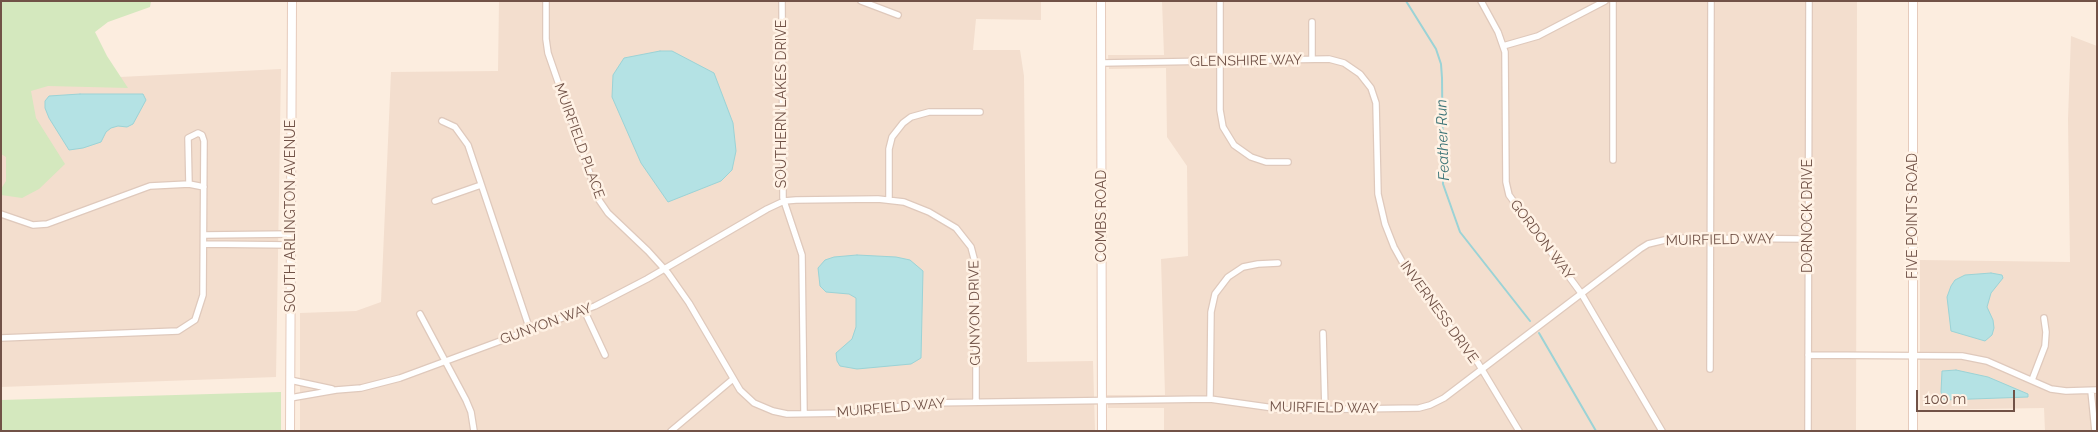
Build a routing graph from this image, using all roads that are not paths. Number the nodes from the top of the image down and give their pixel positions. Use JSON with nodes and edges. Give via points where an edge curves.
{"nodes":[{"id":1,"x":292,"y":1,"type":"edge"},
{"id":2,"x":546,"y":1,"type":"edge"},
{"id":3,"x":782,"y":1,"type":"edge"},
{"id":4,"x":862,"y":1,"type":"edge"},
{"id":5,"x":1101,"y":1,"type":"edge"},
{"id":6,"x":1220,"y":1,"type":"edge"},
{"id":7,"x":1481,"y":1,"type":"edge"},
{"id":8,"x":1605,"y":1,"type":"edge"},
{"id":9,"x":1613,"y":1,"type":"edge"},
{"id":10,"x":1711,"y":1,"type":"edge"},
{"id":11,"x":1808,"y":1,"type":"edge"},
{"id":12,"x":1914,"y":1,"type":"edge"},
{"id":13,"x":898,"y":15,"type":"dead end"},
{"id":14,"x":1312,"y":22,"type":"dead end"},
{"id":15,"x":1503,"y":46,"type":"junction"},
{"id":16,"x":1312,"y":59,"type":"junction"},
{"id":17,"x":1220,"y":61,"type":"junction"},
{"id":18,"x":1101,"y":64,"type":"junction"},
{"id":19,"x":1374,"y":97,"type":"joint"},
{"id":20,"x":980,"y":112,"type":"dead end"},
{"id":21,"x":442,"y":121,"type":"dead end"},
{"id":22,"x":1613,"y":160,"type":"dead end"},
{"id":23,"x":1288,"y":162,"type":"dead end"},
{"id":24,"x":189,"y":184,"type":"junction"},
{"id":25,"x":481,"y":185,"type":"junction"},
{"id":26,"x":204,"y":187,"type":"junction"},
{"id":27,"x":888,"y":200,"type":"junction"},
{"id":28,"x":435,"y":201,"type":"dead end"},
{"id":29,"x":784,"y":202,"type":"junction"},
{"id":30,"x":1,"y":214,"type":"edge"},
{"id":31,"x":291,"y":234,"type":"junction"},
{"id":32,"x":204,"y":235,"type":"junction"},
{"id":33,"x":1710,"y":238,"type":"junction"},
{"id":34,"x":1808,"y":239,"type":"junction"},
{"id":35,"x":204,"y":244,"type":"junction"},
{"id":36,"x":291,"y":245,"type":"junction"},
{"id":37,"x":1278,"y":263,"type":"dead end"},
{"id":38,"x":664,"y":268,"type":"junction"},
{"id":39,"x":1582,"y":293,"type":"junction"},
{"id":40,"x":584,"y":310,"type":"junction"},
{"id":41,"x":420,"y":314,"type":"dead end"},
{"id":42,"x":2044,"y":318,"type":"dead end"},
{"id":43,"x":530,"y":330,"type":"junction"},
{"id":44,"x":1323,"y":333,"type":"dead end"},
{"id":45,"x":1,"y":338,"type":"edge"},
{"id":46,"x":604,"y":355,"type":"dead end"},
{"id":47,"x":1808,"y":355,"type":"junction"},
{"id":48,"x":1913,"y":356,"type":"junction"},
{"id":49,"x":445,"y":361,"type":"junction"},
{"id":50,"x":1481,"y":369,"type":"junction"},
{"id":51,"x":1710,"y":369,"type":"dead end"},
{"id":52,"x":733,"y":379,"type":"junction"},
{"id":53,"x":290,"y":380,"type":"junction"},
{"id":54,"x":2032,"y":380,"type":"junction"},
{"id":55,"x":336,"y":390,"type":"junction"},
{"id":56,"x":2094,"y":391,"type":"edge"},
{"id":57,"x":290,"y":398,"type":"junction"},
{"id":58,"x":1210,"y":399,"type":"junction"},
{"id":59,"x":1102,"y":401,"type":"junction"},
{"id":60,"x":976,"y":402,"type":"junction"},
{"id":61,"x":1325,"y":410,"type":"junction"},
{"id":62,"x":804,"y":413,"type":"junction"},
{"id":63,"x":787,"y":414,"type":"joint"},
{"id":64,"x":290,"y":431,"type":"edge"},
{"id":65,"x":474,"y":431,"type":"edge"},
{"id":66,"x":671,"y":431,"type":"edge"},
{"id":67,"x":1102,"y":431,"type":"edge"},
{"id":68,"x":1519,"y":431,"type":"edge"},
{"id":69,"x":1662,"y":431,"type":"edge"},
{"id":70,"x":1808,"y":431,"type":"edge"},
{"id":71,"x":1913,"y":431,"type":"edge"},
{"id":72,"x":2095,"y":431,"type":"edge"}],
"edges":[{"from":1,"to":31,"type":"street","name":"SOUTH ARLINGTON AVENUE"},
{"from":2,"to":38,"type":"street","name":"MUIRFIELD PLACE","via":[[549,58],[596,194],[608,213]]},
{"from":3,"to":29,"type":"street","name":"SOUTHERN LAKES DRIVE"},
{"from":4,"to":13,"type":"street"},
{"from":5,"to":18,"type":"street","name":"COMBS ROAD"},
{"from":6,"to":17,"type":"street"},
{"from":7,"to":15,"type":"street","name":"GORDON WAY"},
{"from":8,"to":15,"type":"street","via":[[1538,36]]},
{"from":9,"to":22,"type":"street"},
{"from":10,"to":33,"type":"street"},
{"from":11,"to":34,"type":"street","name":"DORNOCK DRIVE"},
{"from":12,"to":48,"type":"street","name":"FIVE POINTS ROAD"},
{"from":14,"to":16,"type":"street"},
{"from":15,"to":39,"type":"street","name":"GORDON WAY","via":[[1508,192],[1512,202]]},
{"from":16,"to":17,"type":"street","name":"GLENSHIRE WAY"},
{"from":16,"to":19,"type":"street","name":"GLENSHIRE WAY","via":[[1335,60],[1353,68],[1364,78]]},
{"from":17,"to":18,"type":"street","name":"GLENSHIRE WAY"},
{"from":17,"to":23,"type":"street","via":[[1220,116],[1228,138],[1252,158]]},
{"from":18,"to":59,"type":"street","name":"COMBS ROAD"},
{"from":19,"to":50,"type":"street","name":"INVERNESS DRIVE","via":[[1377,187],[1389,236],[1408,272]]},
{"from":20,"to":27,"type":"street","via":[[929,112],[911,117],[904,123],[895,132],[890,146]]},
{"from":21,"to":25,"type":"street","via":[[454,127],[465,140]]},
{"from":24,"to":26,"type":"street"},
{"from":24,"to":26,"type":"street","via":[[188,138],[194,134],[202,135]]},
{"from":24,"to":30,"type":"street","via":[[150,186],[47,224],[33,225]]},
{"from":25,"to":28,"type":"street"},
{"from":25,"to":43,"type":"street"},
{"from":26,"to":32,"type":"street"},
{"from":27,"to":29,"type":"street","name":"GUNYON DRIVE"},
{"from":27,"to":60,"type":"street","name":"GUNYON DRIVE","via":[[932,213],[956,228],[971,247],[976,269]]},
{"from":29,"to":38,"type":"street","name":"GUNYON WAY"},
{"from":29,"to":62,"type":"street","name":"SOUTHERN LAKES DRIVE","via":[[802,255]]},
{"from":31,"to":32,"type":"street"},
{"from":31,"to":36,"type":"street","name":"SOUTH ARLINGTON AVENUE"},
{"from":32,"to":35,"type":"street"},
{"from":33,"to":34,"type":"street","name":"MUIRFIELD WAY"},
{"from":33,"to":39,"type":"street","name":"MUIRFIELD WAY","via":[[1666,239],[1648,244]]},
{"from":33,"to":51,"type":"street"},
{"from":34,"to":47,"type":"street","name":"DORNOCK DRIVE"},
{"from":35,"to":36,"type":"street"},
{"from":35,"to":45,"type":"street","via":[[203,295],[195,320],[178,331]]},
{"from":36,"to":53,"type":"street","name":"SOUTH ARLINGTON AVENUE"},
{"from":37,"to":58,"type":"street","via":[[1243,267],[1228,277],[1215,294],[1211,312]]},
{"from":38,"to":40,"type":"street","name":"GUNYON WAY"},
{"from":38,"to":52,"type":"street","name":"MUIRFIELD PLACE","via":[[689,303]]},
{"from":39,"to":50,"type":"street","name":"MUIRFIELD WAY"},
{"from":39,"to":69,"type":"street","name":"GORDON WAY"},
{"from":40,"to":43,"type":"street","name":"GUNYON WAY"},
{"from":40,"to":46,"type":"street"},
{"from":41,"to":49,"type":"street"},
{"from":42,"to":54,"type":"street","via":[[2045,346]]},
{"from":43,"to":49,"type":"street","name":"GUNYON WAY"},
{"from":44,"to":61,"type":"street"},
{"from":47,"to":48,"type":"street"},
{"from":47,"to":70,"type":"street","name":"DORNOCK DRIVE"},
{"from":48,"to":54,"type":"street","via":[[1979,358]]},
{"from":48,"to":71,"type":"street","name":"FIVE POINTS ROAD"},
{"from":49,"to":55,"type":"street","name":"GUNYON WAY","via":[[374,386]]},
{"from":49,"to":65,"type":"street","via":[[469,406]]},
{"from":50,"to":61,"type":"street","name":"MUIRFIELD WAY","via":[[1444,398],[1428,406]]},
{"from":50,"to":68,"type":"street","name":"INVERNESS DRIVE"},
{"from":52,"to":63,"type":"street","name":"MUIRFIELD PLACE","via":[[754,403]]},
{"from":52,"to":66,"type":"street"},
{"from":53,"to":55,"type":"street"},
{"from":53,"to":57,"type":"street","name":"SOUTH ARLINGTON AVENUE"},
{"from":54,"to":56,"type":"street","via":[[2061,391]]},
{"from":55,"to":57,"type":"street","name":"GUNYON WAY"},
{"from":56,"to":72,"type":"street"},
{"from":57,"to":64,"type":"street","name":"SOUTH ARLINGTON AVENUE"},
{"from":58,"to":59,"type":"street","name":"MUIRFIELD WAY"},
{"from":58,"to":61,"type":"street","name":"MUIRFIELD WAY","via":[[1275,409]]},
{"from":59,"to":60,"type":"street","name":"MUIRFIELD WAY"},
{"from":59,"to":67,"type":"street","name":"COMBS ROAD"},
{"from":60,"to":62,"type":"street","name":"MUIRFIELD WAY","via":[[914,403],[864,412]]},
{"from":62,"to":63,"type":"street","name":"MUIRFIELD WAY"}]}
